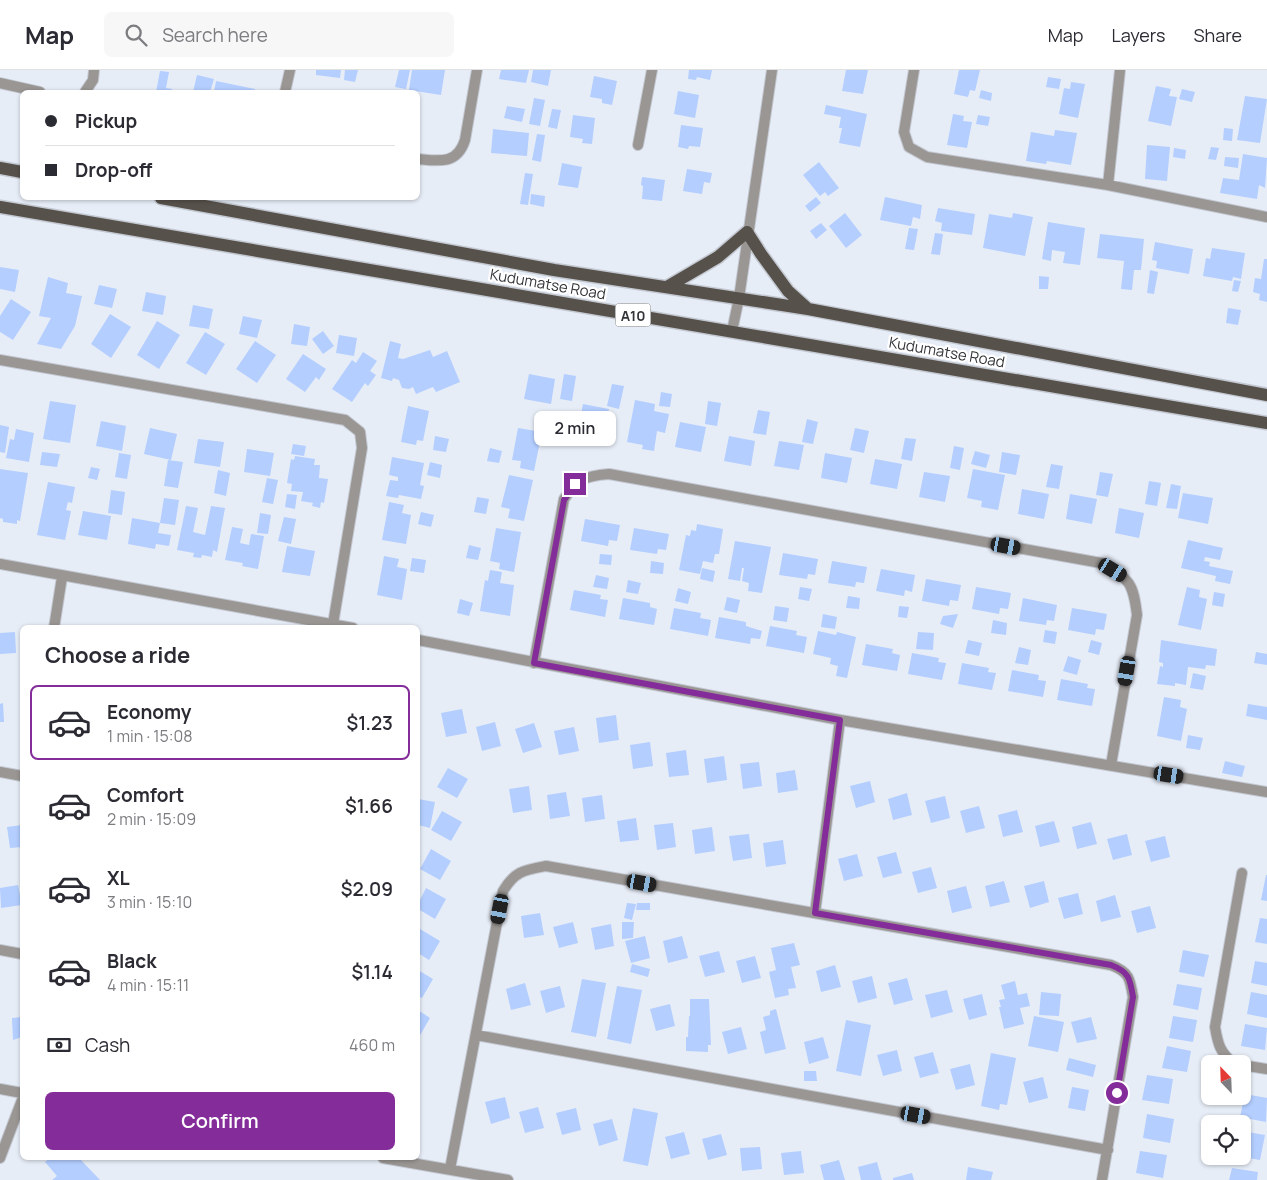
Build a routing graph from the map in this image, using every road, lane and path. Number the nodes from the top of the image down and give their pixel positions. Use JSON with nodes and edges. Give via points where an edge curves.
{"nodes":[{"id":1,"x":94,"y":70,"type":"edge"},
{"id":2,"x":290,"y":70,"type":"edge"},
{"id":3,"x":477,"y":70,"type":"edge"},
{"id":4,"x":652,"y":70,"type":"edge"},
{"id":5,"x":772,"y":70,"type":"edge"},
{"id":6,"x":914,"y":70,"type":"edge"},
{"id":7,"x":1120,"y":70,"type":"edge"},
{"id":8,"x":0,"y":83,"type":"edge"},
{"id":9,"x":31,"y":90,"type":"edge"},
{"id":10,"x":86,"y":90,"type":"edge"},
{"id":11,"x":285,"y":90,"type":"edge"},
{"id":12,"x":638,"y":145,"type":"dead end"},
{"id":13,"x":420,"y":159,"type":"edge"},
{"id":14,"x":0,"y":168,"type":"edge"},
{"id":15,"x":20,"y":172,"type":"edge"},
{"id":16,"x":1108,"y":185,"type":"junction"},
{"id":17,"x":171,"y":200,"type":"edge"},
{"id":18,"x":0,"y":207,"type":"edge"},
{"id":19,"x":1267,"y":217,"type":"edge"},
{"id":20,"x":747,"y":232,"type":"junction"},
{"id":21,"x":667,"y":287,"type":"junction"},
{"id":22,"x":739,"y":298,"type":"junction"},
{"id":23,"x":808,"y":309,"type":"junction"},
{"id":24,"x":732,"y":332,"type":"junction"},
{"id":25,"x":0,"y":360,"type":"edge"},
{"id":26,"x":1267,"y":395,"type":"edge"},
{"id":27,"x":1267,"y":423,"type":"edge"},
{"id":28,"x":0,"y":564,"type":"edge"},
{"id":29,"x":62,"y":577,"type":"junction"},
{"id":30,"x":333,"y":624,"type":"junction"},
{"id":31,"x":54,"y":625,"type":"edge"},
{"id":32,"x":338,"y":625,"type":"edge"},
{"id":33,"x":420,"y":640,"type":"edge"},
{"id":34,"x":534,"y":663,"type":"junction"},
{"id":35,"x":840,"y":720,"type":"junction"},
{"id":36,"x":1111,"y":765,"type":"junction"},
{"id":37,"x":0,"y":772,"type":"edge"},
{"id":38,"x":20,"y":776,"type":"edge"},
{"id":39,"x":1267,"y":792,"type":"edge"},
{"id":40,"x":1242,"y":873,"type":"dead end"},
{"id":41,"x":815,"y":913,"type":"junction"},
{"id":42,"x":0,"y":950,"type":"edge"},
{"id":43,"x":20,"y":954,"type":"edge"},
{"id":44,"x":476,"y":1035,"type":"junction"},
{"id":45,"x":1224,"y":1055,"type":"edge"},
{"id":46,"x":1251,"y":1067,"type":"edge"},
{"id":47,"x":1267,"y":1069,"type":"edge"},
{"id":48,"x":0,"y":1088,"type":"edge"},
{"id":49,"x":20,"y":1092,"type":"edge"},
{"id":50,"x":20,"y":1105,"type":"edge"},
{"id":51,"x":1108,"y":1150,"type":"junction"},
{"id":52,"x":0,"y":1158,"type":"edge"},
{"id":53,"x":394,"y":1160,"type":"edge"},
{"id":54,"x":450,"y":1170,"type":"junction"},
{"id":55,"x":508,"y":1180,"type":"edge"},
{"id":56,"x":1102,"y":1180,"type":"edge"}],
"edges":[{"from":1,"to":10,"type":"street","via":[[93,80]]},
{"from":2,"to":11,"type":"street"},
{"from":3,"to":13,"type":"street","via":[[461,150],[442,162]]},
{"from":4,"to":12,"type":"street"},
{"from":5,"to":20,"type":"street"},
{"from":6,"to":16,"type":"street","via":[[904,132],[909,147],[927,157]]},
{"from":7,"to":16,"type":"street"},
{"from":8,"to":9,"type":"street"},
{"from":14,"to":15,"type":"main road"},
{"from":16,"to":19,"type":"street"},
{"from":17,"to":21,"type":"main road","name":"Kudumatse Road","number":"A10","via":[[554,270]]},
{"from":18,"to":24,"type":"main road","name":"Kudumatse Road","number":"A10"},
{"from":20,"to":21,"type":"main road","via":[[718,257]]},
{"from":20,"to":22,"type":"street"},
{"from":20,"to":23,"type":"main road","via":[[788,291]]},
{"from":21,"to":22,"type":"main road","name":"Kudumatse Road","number":"A10"},
{"from":22,"to":23,"type":"main road","name":"Kudumatse Road","number":"A10"},
{"from":22,"to":24,"type":"street"},
{"from":23,"to":26,"type":"main road","name":"Kudumatse Road","number":"A10"},
{"from":24,"to":27,"type":"main road","name":"Kudumatse Road","number":"A10"},
{"from":25,"to":30,"type":"street","via":[[345,420],[360,432],[362,448]]},
{"from":28,"to":29,"type":"street"},
{"from":29,"to":30,"type":"street"},
{"from":29,"to":31,"type":"street"},
{"from":30,"to":32,"type":"street"},
{"from":33,"to":34,"type":"street"},
{"from":34,"to":35,"type":"street"},
{"from":34,"to":36,"type":"street","via":[[564,500],[575,484],[590,475],[609,474],[1101,563],[1124,577],[1134,594],[1137,615]]},
{"from":35,"to":36,"type":"street"},
{"from":35,"to":41,"type":"street"},
{"from":36,"to":39,"type":"street"},
{"from":37,"to":38,"type":"street"},
{"from":40,"to":45,"type":"street","via":[[1215,1027]]},
{"from":41,"to":44,"type":"street","via":[[546,866],[524,870],[510,879],[503,891]]},
{"from":41,"to":51,"type":"street","via":[[1111,965],[1123,970],[1131,982],[1133,997]]},
{"from":42,"to":43,"type":"street"},
{"from":44,"to":51,"type":"street"},
{"from":44,"to":54,"type":"street"},
{"from":46,"to":47,"type":"street"},
{"from":48,"to":49,"type":"street"},
{"from":50,"to":52,"type":"street"},
{"from":51,"to":56,"type":"street"},
{"from":53,"to":54,"type":"street"},
{"from":54,"to":55,"type":"street"}]}
